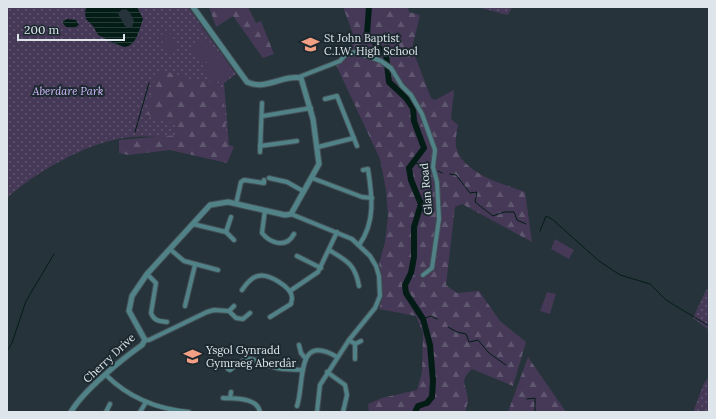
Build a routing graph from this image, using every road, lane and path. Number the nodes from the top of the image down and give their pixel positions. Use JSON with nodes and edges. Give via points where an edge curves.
{"nodes":[{"id":1,"x":192,"y":7,"type":"edge"},
{"id":2,"x":299,"y":77,"type":"junction"},
{"id":3,"x":325,"y":99,"type":"dead end"},
{"id":4,"x":262,"y":103,"type":"dead end"},
{"id":5,"x":311,"y":108,"type":"junction"},
{"id":6,"x":263,"y":116,"type":"junction"},
{"id":7,"x":354,"y":138,"type":"junction"},
{"id":8,"x":298,"y":141,"type":"dead end"},
{"id":9,"x":260,"y":146,"type":"junction"},
{"id":10,"x":357,"y":146,"type":"dead end"},
{"id":11,"x":318,"y":147,"type":"junction"},
{"id":12,"x":260,"y":152,"type":"dead end"},
{"id":13,"x":363,"y":170,"type":"dead end"},
{"id":14,"x":312,"y":178,"type":"junction"},
{"id":15,"x":303,"y":191,"type":"junction"},
{"id":16,"x":372,"y":198,"type":"junction"},
{"id":17,"x":236,"y":204,"type":"junction"},
{"id":18,"x":265,"y":210,"type":"junction"},
{"id":19,"x":291,"y":214,"type":"junction"},
{"id":20,"x":231,"y":217,"type":"dead end"},
{"id":21,"x":193,"y":224,"type":"junction"},
{"id":22,"x":226,"y":232,"type":"junction"},
{"id":23,"x":337,"y":232,"type":"junction"},
{"id":24,"x":294,"y":234,"type":"dead end"},
{"id":25,"x":234,"y":240,"type":"dead end"},
{"id":26,"x":359,"y":245,"type":"junction"},
{"id":27,"x":171,"y":250,"type":"junction"},
{"id":28,"x":329,"y":250,"type":"junction"},
{"id":29,"x":297,"y":256,"type":"dead end"},
{"id":30,"x":195,"y":265,"type":"junction"},
{"id":31,"x":321,"y":268,"type":"junction"},
{"id":32,"x":218,"y":270,"type":"dead end"},
{"id":33,"x":147,"y":274,"type":"junction"},
{"id":34,"x":423,"y":275,"type":"dead end"},
{"id":35,"x":359,"y":286,"type":"dead end"},
{"id":36,"x":242,"y":290,"type":"dead end"},
{"id":37,"x":290,"y":291,"type":"junction"},
{"id":38,"x":185,"y":306,"type":"dead end"},
{"id":39,"x":234,"y":306,"type":"dead end"},
{"id":40,"x":229,"y":311,"type":"junction"},
{"id":41,"x":250,"y":313,"type":"dead end"},
{"id":42,"x":270,"y":317,"type":"dead end"},
{"id":43,"x":164,"y":323,"type":"dead end"},
{"id":44,"x":144,"y":340,"type":"junction"},
{"id":45,"x":349,"y":340,"type":"junction"},
{"id":46,"x":361,"y":341,"type":"dead end"},
{"id":47,"x":355,"y":344,"type":"junction"},
{"id":48,"x":299,"y":345,"type":"dead end"},
{"id":49,"x":337,"y":357,"type":"junction"},
{"id":50,"x":306,"y":359,"type":"junction"},
{"id":51,"x":355,"y":359,"type":"dead end"},
{"id":52,"x":228,"y":369,"type":"dead end"},
{"id":53,"x":303,"y":370,"type":"junction"},
{"id":54,"x":327,"y":372,"type":"junction"},
{"id":55,"x":106,"y":375,"type":"junction"},
{"id":56,"x":231,"y":392,"type":"dead end"},
{"id":57,"x":223,"y":398,"type":"dead end"},
{"id":58,"x":230,"y":398,"type":"junction"},
{"id":59,"x":146,"y":402,"type":"junction"},
{"id":60,"x":110,"y":404,"type":"dead end"},
{"id":61,"x":297,"y":406,"type":"dead end"},
{"id":62,"x":71,"y":412,"type":"edge"},
{"id":63,"x":106,"y":412,"type":"edge"},
{"id":64,"x":140,"y":412,"type":"edge"},
{"id":65,"x":188,"y":412,"type":"edge"},
{"id":66,"x":260,"y":412,"type":"edge"},
{"id":67,"x":318,"y":412,"type":"edge"},
{"id":68,"x":343,"y":412,"type":"edge"}],
"edges":[{"from":1,"to":2,"type":"street","name":"Glan Road","via":[[247,82],[260,84]]},
{"from":2,"to":5,"type":"street","via":[[303,81]]},
{"from":2,"to":34,"type":"street","name":"Glan Road","via":[[340,61],[346,54],[356,52],[381,61],[391,68],[411,95],[422,114],[435,150],[433,167],[438,182],[438,235],[432,268]]},
{"from":3,"to":7,"type":"street","via":[[337,96]]},
{"from":4,"to":6,"type":"street"},
{"from":5,"to":6,"type":"street"},
{"from":5,"to":11,"type":"street"},
{"from":6,"to":9,"type":"street"},
{"from":7,"to":10,"type":"street"},
{"from":7,"to":11,"type":"street"},
{"from":8,"to":9,"type":"street"},
{"from":9,"to":12,"type":"street"},
{"from":11,"to":14,"type":"street","via":[[319,164]]},
{"from":13,"to":16,"type":"street","via":[[368,169]]},
{"from":14,"to":15,"type":"street"},
{"from":14,"to":16,"type":"street","via":[[362,197]]},
{"from":15,"to":17,"type":"street","via":[[287,182],[266,179],[264,183],[244,180],[241,182]]},
{"from":15,"to":19,"type":"street"},
{"from":16,"to":26,"type":"street","via":[[370,222]]},
{"from":17,"to":18,"type":"street","name":"Cherry Drive"},
{"from":17,"to":21,"type":"street","name":"Cherry Drive","via":[[228,202],[210,205]]},
{"from":18,"to":19,"type":"street","name":"Cherry Drive"},
{"from":18,"to":24,"type":"street","via":[[262,233],[267,239],[280,244]]},
{"from":19,"to":23,"type":"street"},
{"from":20,"to":22,"type":"street"},
{"from":21,"to":22,"type":"street"},
{"from":21,"to":27,"type":"street","name":"Cherry Drive"},
{"from":22,"to":25,"type":"street"},
{"from":23,"to":26,"type":"street"},
{"from":23,"to":28,"type":"street"},
{"from":26,"to":45,"type":"street","via":[[376,266],[380,296],[375,308]]},
{"from":27,"to":30,"type":"street","via":[[184,261]]},
{"from":27,"to":33,"type":"street","name":"Cherry Drive"},
{"from":28,"to":31,"type":"street"},
{"from":28,"to":35,"type":"street","via":[[352,266],[357,273]]},
{"from":29,"to":31,"type":"street"},
{"from":30,"to":32,"type":"street"},
{"from":30,"to":38,"type":"street"},
{"from":31,"to":37,"type":"street"},
{"from":33,"to":43,"type":"street","via":[[156,283],[152,317]]},
{"from":33,"to":44,"type":"street","name":"Cherry Drive","via":[[135,289],[129,306]]},
{"from":36,"to":37,"type":"street","via":[[256,276],[264,274]]},
{"from":37,"to":42,"type":"street","via":[[291,304]]},
{"from":39,"to":40,"type":"street"},
{"from":40,"to":41,"type":"street","via":[[236,318],[243,319]]},
{"from":40,"to":44,"type":"street","via":[[207,312],[149,340]]},
{"from":44,"to":55,"type":"street","name":"Cherry Drive","via":[[142,345]]},
{"from":45,"to":47,"type":"street"},
{"from":45,"to":49,"type":"street"},
{"from":46,"to":47,"type":"street"},
{"from":47,"to":51,"type":"street"},
{"from":48,"to":50,"type":"street"},
{"from":49,"to":50,"type":"street","via":[[329,352],[314,350]]},
{"from":49,"to":54,"type":"street"},
{"from":50,"to":53,"type":"street"},
{"from":52,"to":53,"type":"street","via":[[246,360],[258,360],[277,368]]},
{"from":53,"to":61,"type":"street"},
{"from":54,"to":67,"type":"street","via":[[320,385]]},
{"from":54,"to":68,"type":"street","via":[[345,385],[347,395]]},
{"from":55,"to":59,"type":"street","via":[[129,394]]},
{"from":55,"to":62,"type":"street","name":"Cherry Drive"},
{"from":56,"to":58,"type":"street"},
{"from":57,"to":58,"type":"street"},
{"from":58,"to":66,"type":"street","via":[[252,402],[258,406]]},
{"from":59,"to":64,"type":"street"},
{"from":59,"to":65,"type":"street"},
{"from":60,"to":63,"type":"street"}]}
